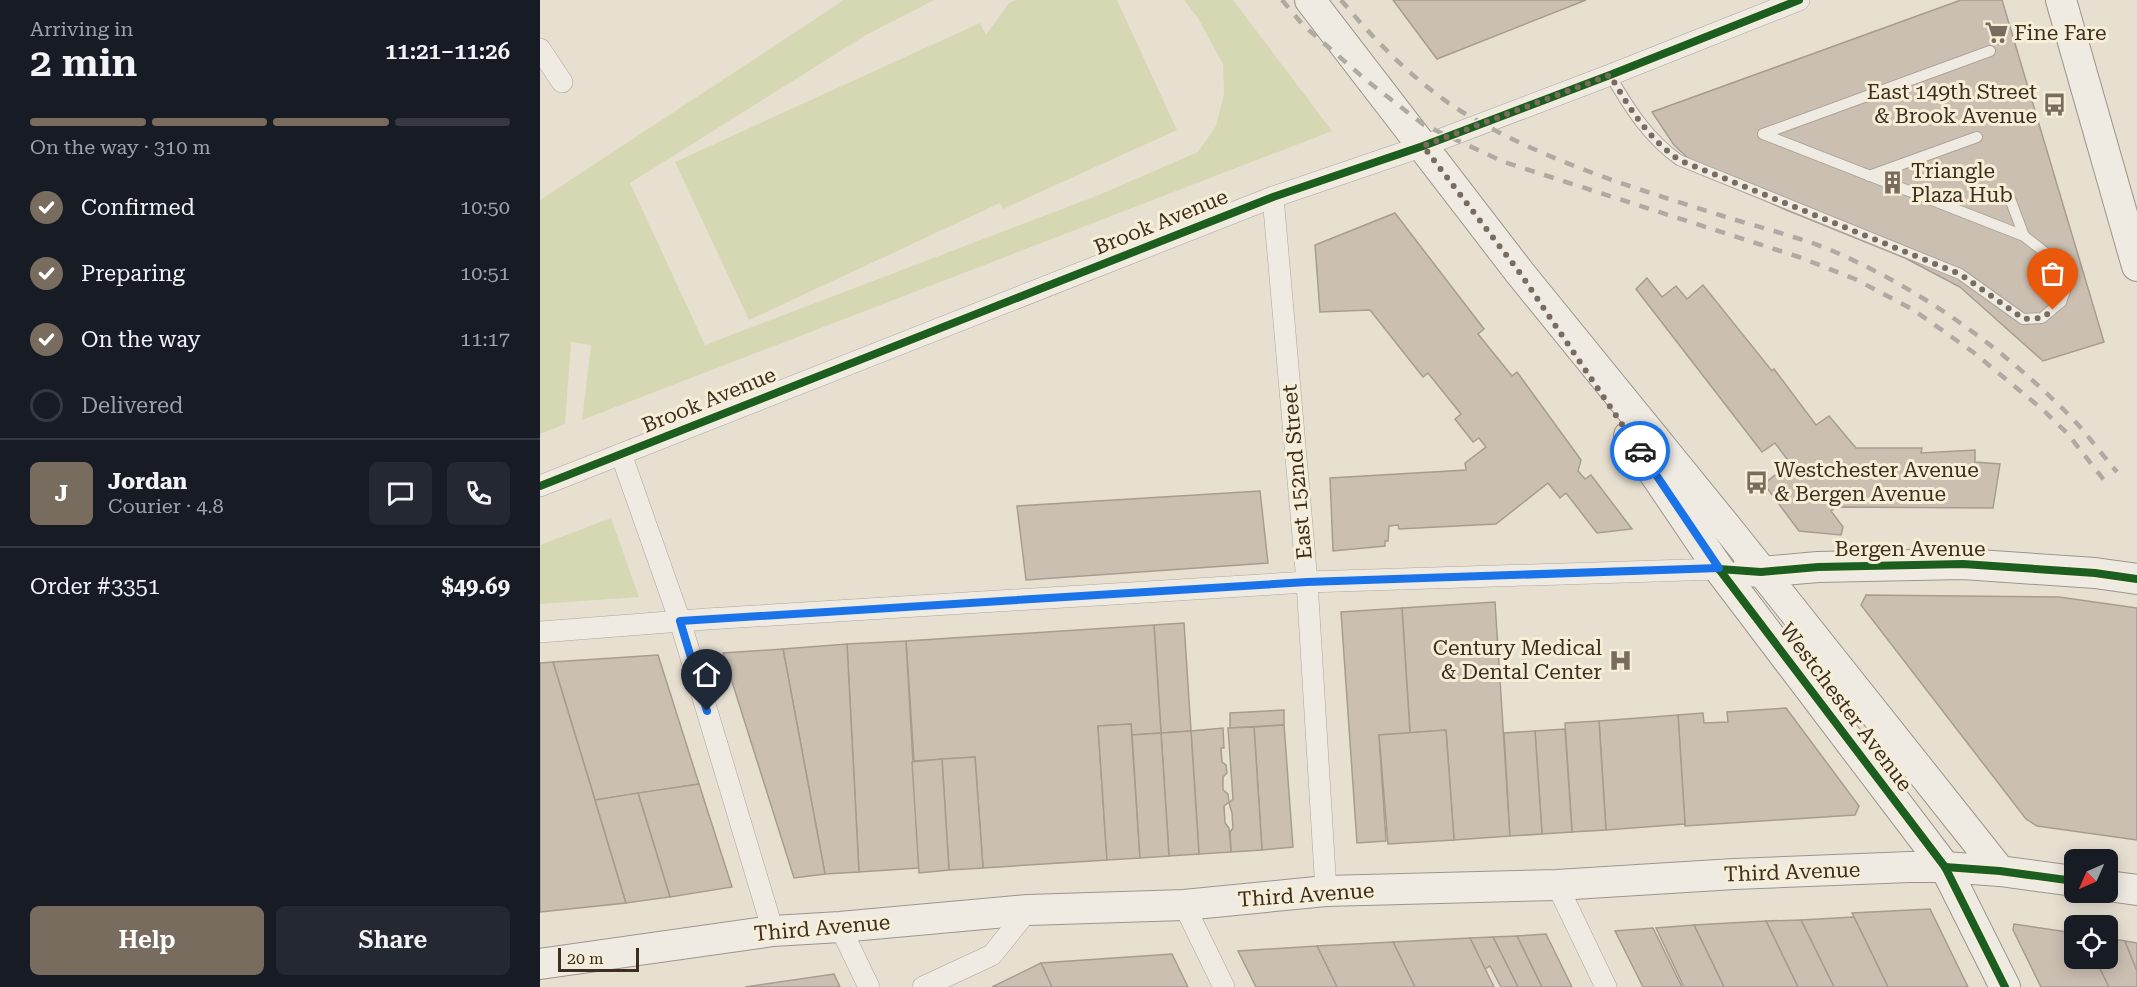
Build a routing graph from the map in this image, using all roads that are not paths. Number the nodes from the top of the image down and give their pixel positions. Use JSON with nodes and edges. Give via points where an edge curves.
{"nodes":[{"id":1,"x":1310,"y":0,"type":"edge"},
{"id":2,"x":1799,"y":0,"type":"edge"},
{"id":3,"x":2061,"y":0,"type":"edge"},
{"id":4,"x":540,"y":49,"type":"edge"},
{"id":5,"x":1990,"y":51,"type":"dead end"},
{"id":6,"x":1610,"y":75,"type":"junction"},
{"id":7,"x":562,"y":82,"type":"dead end"},
{"id":8,"x":1977,"y":137,"type":"dead end"},
{"id":9,"x":1423,"y":146,"type":"junction"},
{"id":10,"x":1869,"y":176,"type":"junction"},
{"id":11,"x":2009,"y":196,"type":"dead end"},
{"id":12,"x":1273,"y":197,"type":"junction"},
{"id":13,"x":2024,"y":236,"type":"junction"},
{"id":14,"x":2137,"y":266,"type":"edge"},
{"id":15,"x":1520,"y":273,"type":"junction"},
{"id":16,"x":621,"y":454,"type":"junction"},
{"id":17,"x":540,"y":486,"type":"edge"},
{"id":18,"x":1719,"y":568,"type":"junction"},
{"id":19,"x":1761,"y":572,"type":"junction"},
{"id":20,"x":2137,"y":579,"type":"edge"},
{"id":21,"x":1307,"y":582,"type":"junction"},
{"id":22,"x":680,"y":621,"type":"junction"},
{"id":23,"x":540,"y":632,"type":"edge"},
{"id":24,"x":1945,"y":867,"type":"junction"},
{"id":25,"x":2000,"y":871,"type":"junction"},
{"id":26,"x":2064,"y":880,"type":"edge"},
{"id":27,"x":1557,"y":885,"type":"junction"},
{"id":28,"x":2118,"y":887,"type":"edge"},
{"id":29,"x":2137,"y":890,"type":"edge"},
{"id":30,"x":1326,"y":891,"type":"junction"},
{"id":31,"x":1184,"y":905,"type":"junction"},
{"id":32,"x":1028,"y":910,"type":"junction"},
{"id":33,"x":840,"y":927,"type":"junction"},
{"id":34,"x":773,"y":931,"type":"junction"},
{"id":35,"x":540,"y":964,"type":"edge"},
{"id":36,"x":869,"y":987,"type":"edge"},
{"id":37,"x":923,"y":987,"type":"edge"},
{"id":38,"x":1224,"y":987,"type":"edge"},
{"id":39,"x":1606,"y":987,"type":"edge"},
{"id":40,"x":2005,"y":987,"type":"edge"}],
"edges":[{"from":1,"to":9,"type":"main road","name":"Westchester Avenue"},
{"from":2,"to":6,"type":"street","name":"Brook Avenue"},
{"from":3,"to":14,"type":"main road"},
{"from":4,"to":7,"type":"street"},
{"from":5,"to":10,"type":"lane","via":[[1763,134]]},
{"from":6,"to":9,"type":"street","name":"Brook Avenue"},
{"from":6,"to":13,"type":"lane","via":[[1649,133],[1679,160],[1960,274],[2024,319],[2042,318],[2061,302],[2066,278],[2056,261]]},
{"from":8,"to":10,"type":"lane"},
{"from":9,"to":12,"type":"street","name":"Brook Avenue"},
{"from":9,"to":15,"type":"main road","name":"Westchester Avenue"},
{"from":10,"to":13,"type":"lane"},
{"from":11,"to":13,"type":"lane"},
{"from":12,"to":16,"type":"street","name":"Brook Avenue"},
{"from":12,"to":21,"type":"street","name":"East 152nd Street"},
{"from":15,"to":18,"type":"main road","name":"Westchester Avenue"},
{"from":15,"to":19,"type":"main road","name":"Westchester Avenue"},
{"from":16,"to":17,"type":"street","name":"Brook Avenue"},
{"from":16,"to":22,"type":"street"},
{"from":18,"to":19,"type":"main road","name":"Bergen Avenue"},
{"from":18,"to":21,"type":"street","name":"Bergen Avenue"},
{"from":18,"to":24,"type":"main road","name":"Westchester Avenue"},
{"from":19,"to":20,"type":"main road","name":"Bergen Avenue","via":[[1963,564]]},
{"from":19,"to":25,"type":"main road","name":"Westchester Avenue"},
{"from":21,"to":22,"type":"street","name":"Bergen Avenue"},
{"from":21,"to":30,"type":"street","name":"East 152nd Street"},
{"from":22,"to":23,"type":"street","name":"Bergen Avenue"},
{"from":22,"to":34,"type":"street"},
{"from":24,"to":25,"type":"main road","name":"Third Avenue"},
{"from":24,"to":27,"type":"main road","name":"Third Avenue"},
{"from":24,"to":40,"type":"main road","name":"Westchester Avenue"},
{"from":25,"to":26,"type":"main road","name":"Third Avenue"},
{"from":27,"to":30,"type":"main road","name":"Third Avenue"},
{"from":27,"to":39,"type":"street"},
{"from":28,"to":29,"type":"main road"},
{"from":30,"to":31,"type":"main road","name":"Third Avenue"},
{"from":31,"to":32,"type":"main road","name":"Third Avenue"},
{"from":31,"to":38,"type":"street"},
{"from":32,"to":33,"type":"main road","name":"Third Avenue"},
{"from":32,"to":37,"type":"street","via":[[992,955]]},
{"from":33,"to":34,"type":"main road","name":"Third Avenue"},
{"from":33,"to":36,"type":"street"},
{"from":34,"to":35,"type":"main road","name":"Third Avenue"}]}
